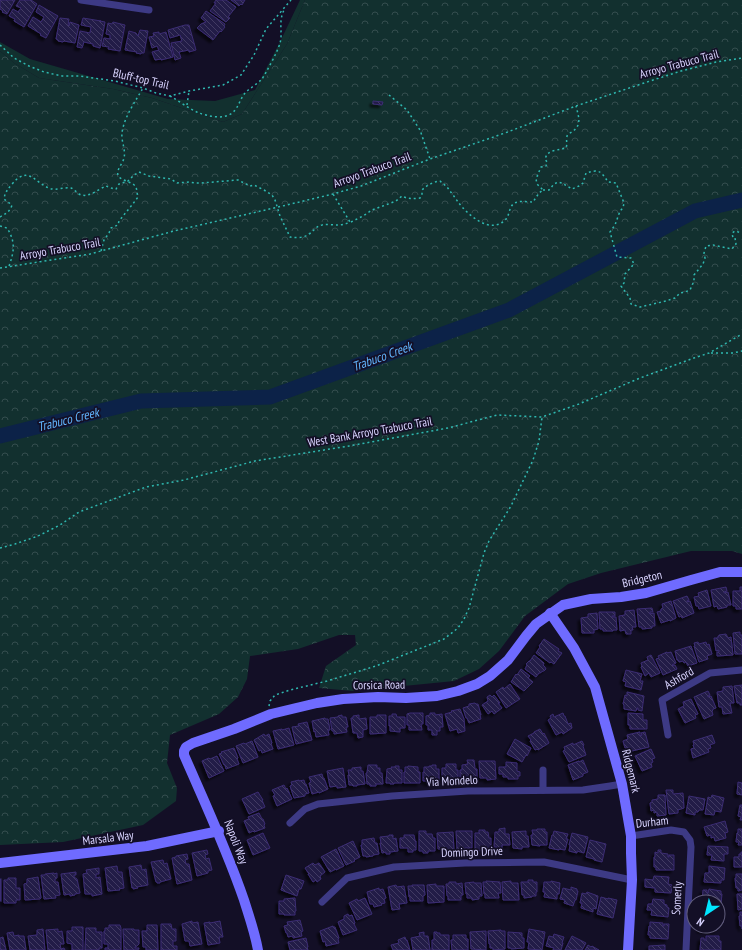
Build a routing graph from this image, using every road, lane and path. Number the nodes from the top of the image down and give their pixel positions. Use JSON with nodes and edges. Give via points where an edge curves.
{"nodes":[{"id":1,"x":81,"y":0,"type":"edge"},
{"id":2,"x":291,"y":0,"type":"edge"},
{"id":3,"x":287,"y":5,"type":"junction"},
{"id":4,"x":149,"y":10,"type":"dead end"},
{"id":5,"x":0,"y":44,"type":"edge"},
{"id":6,"x":742,"y":58,"type":"edge"},
{"id":7,"x":143,"y":88,"type":"junction"},
{"id":8,"x":188,"y":91,"type":"junction"},
{"id":9,"x":389,"y":95,"type":"dead end"},
{"id":10,"x":170,"y":96,"type":"junction"},
{"id":11,"x":187,"y":106,"type":"junction"},
{"id":12,"x":576,"y":106,"type":"junction"},
{"id":13,"x":430,"y":159,"type":"junction"},
{"id":14,"x":128,"y":181,"type":"junction"},
{"id":15,"x":543,"y":190,"type":"junction"},
{"id":16,"x":333,"y":194,"type":"junction"},
{"id":17,"x":278,"y":208,"type":"junction"},
{"id":18,"x":0,"y":217,"type":"edge"},
{"id":19,"x":350,"y":222,"type":"junction"},
{"id":20,"x":0,"y":226,"type":"edge"},
{"id":21,"x":742,"y":233,"type":"edge"},
{"id":22,"x":100,"y":252,"type":"junction"},
{"id":23,"x":8,"y":267,"type":"junction"},
{"id":24,"x":0,"y":268,"type":"edge"},
{"id":25,"x":742,"y":334,"type":"edge"},
{"id":26,"x":742,"y":352,"type":"edge"},
{"id":27,"x":709,"y":353,"type":"junction"},
{"id":28,"x":542,"y":417,"type":"junction"},
{"id":29,"x":0,"y":548,"type":"edge"},
{"id":30,"x":742,"y":572,"type":"edge"},
{"id":31,"x":550,"y":613,"type":"junction"},
{"id":32,"x":742,"y":670,"type":"edge"},
{"id":33,"x":271,"y":714,"type":"junction"},
{"id":34,"x":668,"y":735,"type":"dead end"},
{"id":35,"x":186,"y":747,"type":"joint"},
{"id":36,"x":543,"y":770,"type":"dead end"},
{"id":37,"x":622,"y":784,"type":"junction"},
{"id":38,"x":542,"y":790,"type":"junction"},
{"id":39,"x":290,"y":823,"type":"dead end"},
{"id":40,"x":218,"y":831,"type":"junction"},
{"id":41,"x":631,"y":836,"type":"junction"},
{"id":42,"x":691,"y":847,"type":"joint"},
{"id":43,"x":0,"y":863,"type":"edge"},
{"id":44,"x":632,"y":880,"type":"junction"},
{"id":45,"x":322,"y":902,"type":"dead end"},
{"id":46,"x":258,"y":950,"type":"edge"},
{"id":47,"x":628,"y":950,"type":"edge"},
{"id":48,"x":686,"y":950,"type":"edge"}],
"edges":[{"from":1,"to":4,"type":"street"},
{"from":2,"to":3,"type":"path","name":"Bluff-top Trail"},
{"from":3,"to":8,"type":"path","name":"Bluff-top Trail","via":[[266,29],[241,75],[223,85]]},
{"from":3,"to":11,"type":"path","via":[[283,11],[280,42],[274,56],[262,79],[246,92],[232,113],[219,117]]},
{"from":5,"to":7,"type":"path","name":"Bluff-top Trail","via":[[14,58],[44,72],[114,81]]},
{"from":6,"to":12,"type":"path","name":"Arroyo Trabuco Trail","via":[[680,72]]},
{"from":7,"to":10,"type":"path","name":"Bluff-top Trail"},
{"from":7,"to":14,"type":"path","via":[[125,121],[122,134],[125,153],[118,175]]},
{"from":8,"to":10,"type":"path","name":"Bluff-top Trail"},
{"from":8,"to":11,"type":"path"},
{"from":9,"to":13,"type":"path","via":[[407,110],[420,130]]},
{"from":10,"to":11,"type":"path"},
{"from":12,"to":13,"type":"path","name":"Arroyo Trabuco Trail"},
{"from":12,"to":15,"type":"path","via":[[579,118],[577,128],[568,134],[566,148],[547,154],[546,166],[541,167],[536,179]]},
{"from":13,"to":16,"type":"path","name":"Arroyo Trabuco Trail"},
{"from":14,"to":17,"type":"path","via":[[139,172],[171,179],[177,183],[238,180],[272,195]]},
{"from":14,"to":18,"type":"path","via":[[116,189],[106,186],[85,196],[71,188],[51,189],[25,175],[20,176],[4,195],[4,199],[12,205],[11,209]]},
{"from":14,"to":22,"type":"path","via":[[136,187],[138,197],[118,225],[111,228]]},
{"from":15,"to":19,"type":"path","via":[[533,202],[515,203],[510,207],[507,218],[493,225],[487,225],[473,217],[440,181],[425,187],[420,198],[402,196]]},
{"from":15,"to":21,"type":"path","via":[[549,190],[558,182],[572,188],[578,186],[583,183],[586,173],[595,170],[602,173],[608,182],[616,183],[624,204],[616,225],[610,232],[617,257],[631,258],[634,264],[625,274],[621,286],[630,298],[631,304],[640,307],[666,302],[690,290],[694,275],[705,258],[706,246],[732,249],[736,244],[732,233]]},
{"from":16,"to":17,"type":"path","name":"Arroyo Trabuco Trail"},
{"from":16,"to":19,"type":"path"},
{"from":17,"to":19,"type":"path","via":[[288,234],[294,238],[305,237],[322,225],[339,226]]},
{"from":17,"to":22,"type":"path","name":"Arroyo Trabuco Trail","via":[[174,231]]},
{"from":20,"to":23,"type":"path","via":[[7,228],[14,242]]},
{"from":22,"to":23,"type":"path","name":"Arroyo Trabuco Trail"},
{"from":23,"to":24,"type":"path","name":"Arroyo Trabuco Trail"},
{"from":25,"to":27,"type":"path","name":"West Bank Arroyo Trabuco Trail"},
{"from":26,"to":27,"type":"path"},
{"from":27,"to":28,"type":"path","name":"West Bank Arroyo Trabuco Trail"},
{"from":28,"to":29,"type":"path","name":"West Bank Arroyo Trabuco Trail","via":[[497,416],[448,428],[349,446],[255,460],[184,480],[146,486],[79,512],[60,526],[38,536]]},
{"from":28,"to":33,"type":"path","via":[[533,460],[512,506],[489,541],[468,608],[458,628],[444,639],[376,666],[275,695],[269,703]]},
{"from":30,"to":31,"type":"street","name":"Bridgeton","via":[[720,572],[646,593],[584,600],[563,605]]},
{"from":31,"to":33,"type":"street","name":"Corsica Road","via":[[536,624],[508,660],[490,676],[458,691],[437,696],[343,699]]},
{"from":31,"to":37,"type":"street","name":"Ridgemark","via":[[574,648],[595,687]]},
{"from":32,"to":34,"type":"street","name":"Ashford","via":[[710,673],[662,700]]},
{"from":33,"to":35,"type":"street","name":"Corsica Road"},
{"from":35,"to":40,"type":"street","name":"Napoli Way","via":[[184,755]]},
{"from":36,"to":38,"type":"street"},
{"from":37,"to":38,"type":"street","name":"Via Mondelo","via":[[582,790]]},
{"from":37,"to":41,"type":"street","name":"Ridgemark"},
{"from":38,"to":39,"type":"street","name":"Via Mondelo","via":[[468,790],[318,804],[305,809]]},
{"from":40,"to":43,"type":"street","name":"Marsala Way","via":[[147,846]]},
{"from":40,"to":46,"type":"street","name":"Napoli Way","via":[[242,894]]},
{"from":41,"to":42,"type":"street","name":"Durham","via":[[671,830],[684,832],[690,840]]},
{"from":41,"to":44,"type":"street","name":"Ridgemark"},
{"from":42,"to":48,"type":"street","name":"Somerly"},
{"from":44,"to":45,"type":"street","name":"Domingo Drive","via":[[544,862],[465,862],[394,867],[347,878]]},
{"from":44,"to":47,"type":"street","name":"Ridgemark"}]}
